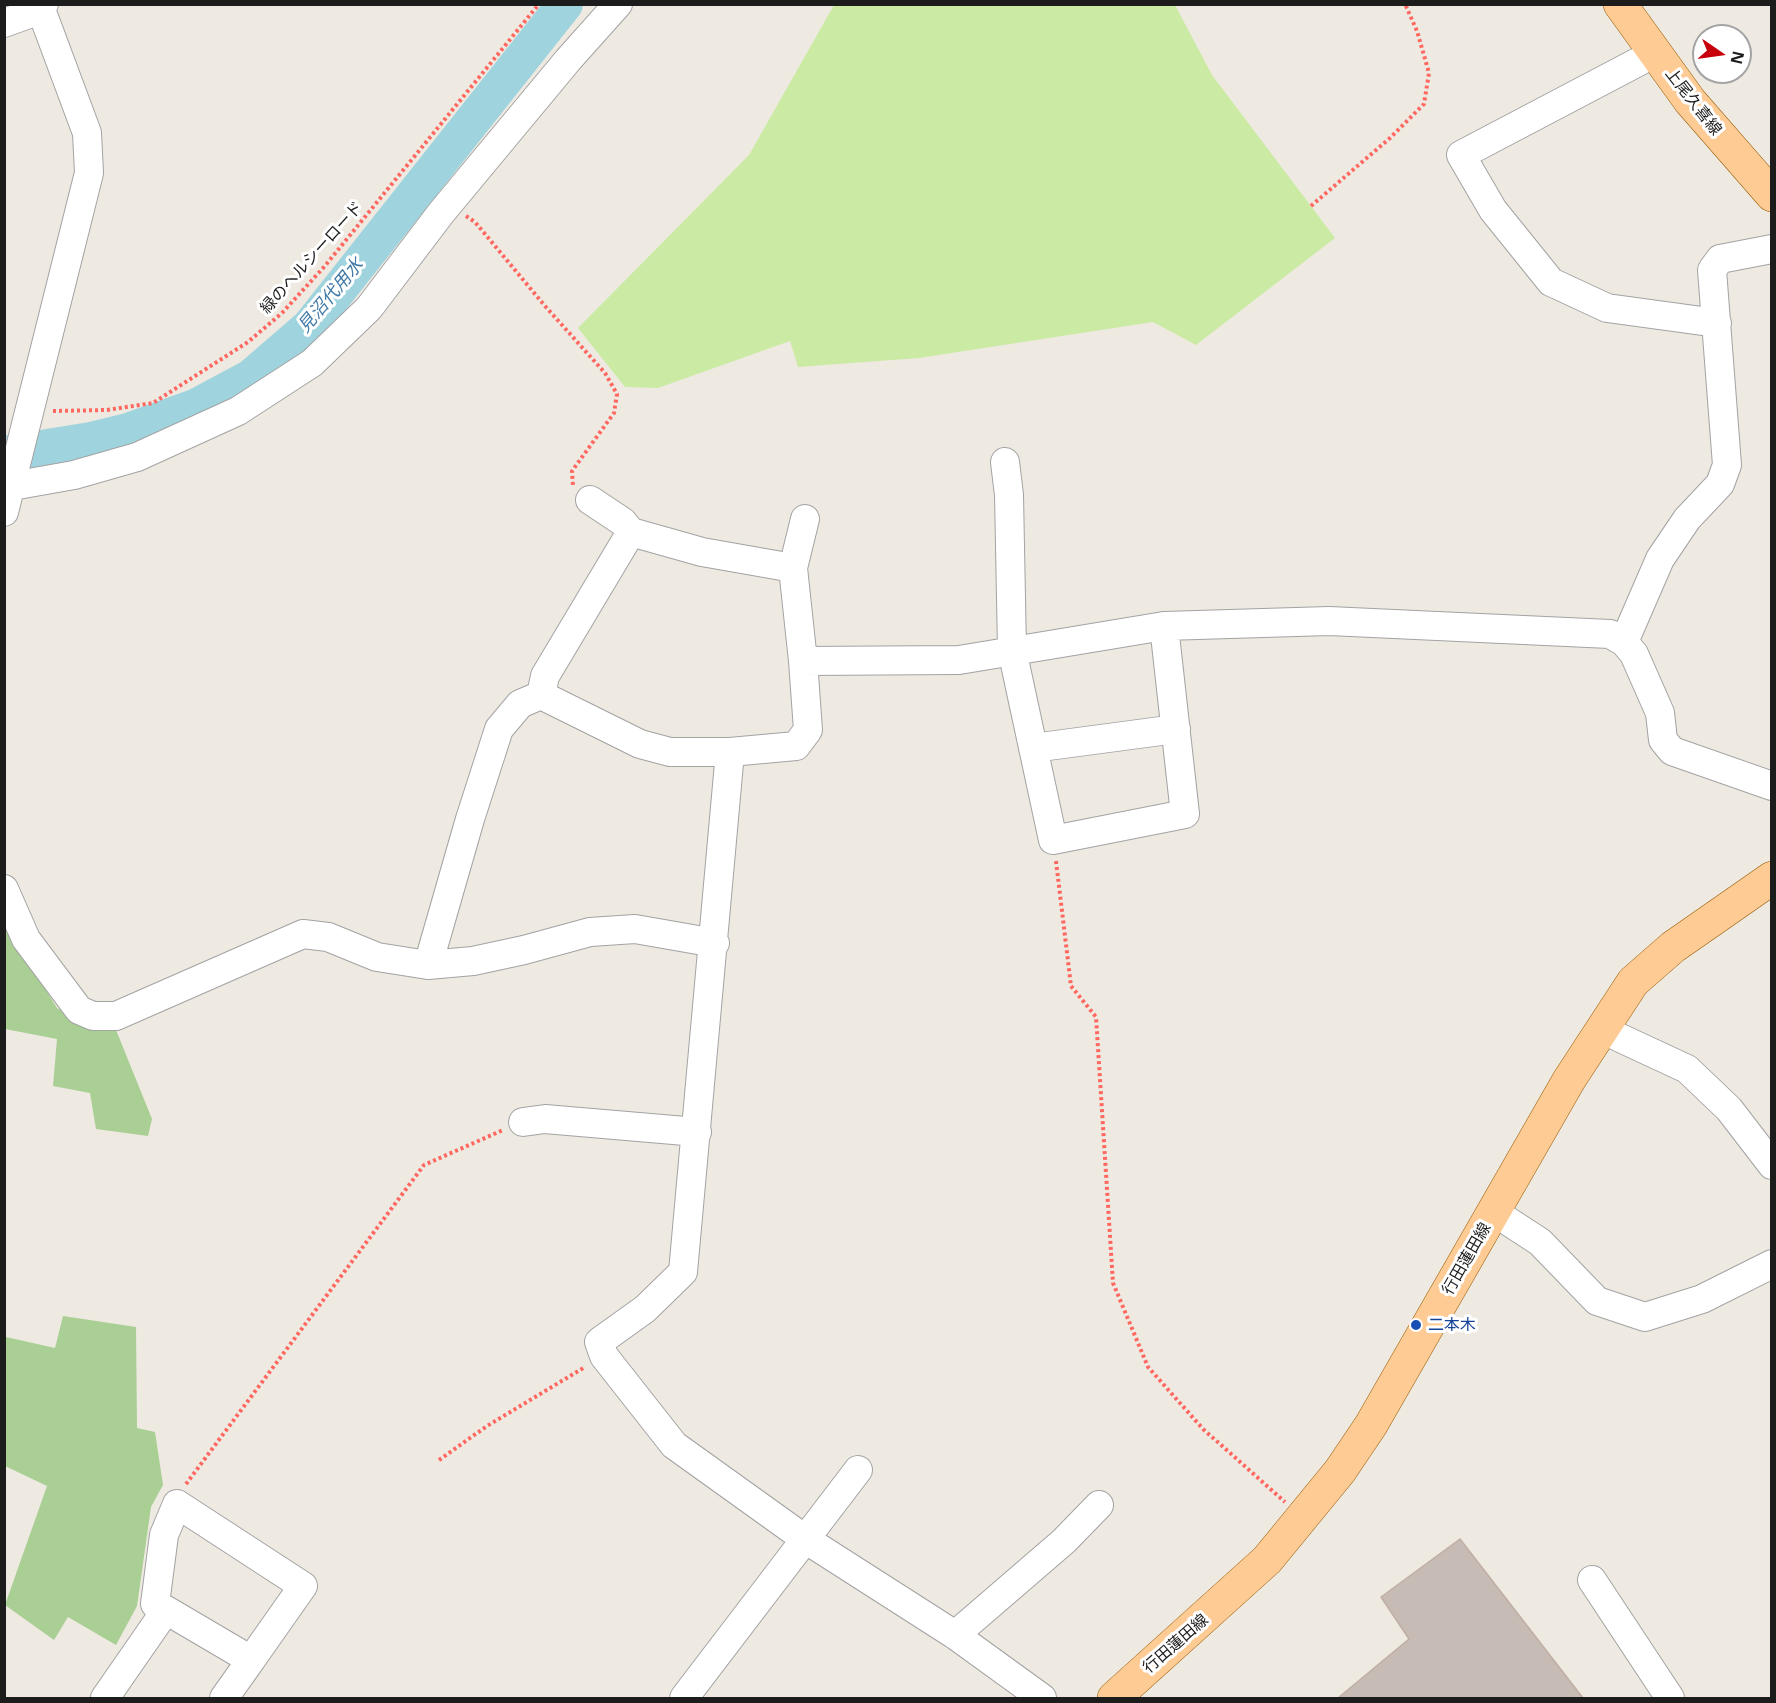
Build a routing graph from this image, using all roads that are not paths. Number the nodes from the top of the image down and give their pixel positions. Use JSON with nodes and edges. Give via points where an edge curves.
{"nodes":[{"id":1,"x":618,"y":4,"type":"edge"},
{"id":2,"x":1620,"y":4,"type":"edge"},
{"id":3,"x":41,"y":6,"type":"edge"},
{"id":4,"x":4,"y":23,"type":"edge"},
{"id":5,"x":1655,"y":53,"type":"junction"},
{"id":6,"x":1772,"y":195,"type":"edge"},
{"id":7,"x":1772,"y":249,"type":"edge"},
{"id":8,"x":1717,"y":323,"type":"junction"},
{"id":9,"x":21,"y":417,"type":"edge"},
{"id":10,"x":1005,"y":462,"type":"dead end"},
{"id":11,"x":10,"y":492,"type":"edge"},
{"id":12,"x":590,"y":500,"type":"road end"},
{"id":13,"x":805,"y":519,"type":"dead end"},
{"id":14,"x":631,"y":532,"type":"junction"},
{"id":15,"x":793,"y":568,"type":"junction"},
{"id":16,"x":1164,"y":626,"type":"junction"},
{"id":17,"x":1624,"y":642,"type":"junction"},
{"id":18,"x":1011,"y":650,"type":"junction"},
{"id":19,"x":803,"y":661,"type":"junction"},
{"id":20,"x":541,"y":695,"type":"junction"},
{"id":21,"x":1176,"y":729,"type":"junction"},
{"id":22,"x":1033,"y":748,"type":"junction"},
{"id":23,"x":730,"y":752,"type":"junction"},
{"id":24,"x":1772,"y":786,"type":"edge"},
{"id":25,"x":1772,"y":878,"type":"edge"},
{"id":26,"x":4,"y":888,"type":"edge"},
{"id":27,"x":715,"y":943,"type":"junction"},
{"id":28,"x":428,"y":966,"type":"junction"},
{"id":29,"x":1601,"y":1029,"type":"junction"},
{"id":30,"x":523,"y":1122,"type":"road end"},
{"id":31,"x":697,"y":1132,"type":"junction"},
{"id":32,"x":1772,"y":1165,"type":"edge"},
{"id":33,"x":1494,"y":1212,"type":"junction"},
{"id":34,"x":1772,"y":1264,"type":"edge"},
{"id":35,"x":858,"y":1470,"type":"dead end"},
{"id":36,"x":1099,"y":1505,"type":"dead end"},
{"id":37,"x":806,"y":1539,"type":"junction"},
{"id":38,"x":1592,"y":1580,"type":"dead end"},
{"id":39,"x":166,"y":1610,"type":"junction"},
{"id":40,"x":955,"y":1635,"type":"junction"},
{"id":41,"x":251,"y":1660,"type":"junction"},
{"id":42,"x":105,"y":1698,"type":"edge"},
{"id":43,"x":224,"y":1698,"type":"edge"},
{"id":44,"x":684,"y":1698,"type":"edge"},
{"id":45,"x":1042,"y":1698,"type":"edge"},
{"id":46,"x":1114,"y":1698,"type":"edge"},
{"id":47,"x":1670,"y":1698,"type":"edge"}],
"edges":[{"from":1,"to":11,"type":"street","via":[[448,204],[369,308],[312,363],[238,411],[137,457]]},
{"from":2,"to":5,"type":"main road","name":"上尾久喜線"},
{"from":3,"to":4,"type":"street"},
{"from":3,"to":9,"type":"street","via":[[87,134],[89,173]]},
{"from":5,"to":6,"type":"main road","name":"上尾久喜線","via":[[1690,101]]},
{"from":5,"to":8,"type":"street","via":[[1461,155],[1493,210],[1551,282],[1607,308]]},
{"from":7,"to":8,"type":"street","via":[[1720,260],[1712,270]]},
{"from":8,"to":17,"type":"street","via":[[1727,465],[1720,484],[1687,519],[1660,559]]},
{"from":9,"to":11,"type":"street"},
{"from":10,"to":18,"type":"street"},
{"from":12,"to":14,"type":"street"},
{"from":13,"to":15,"type":"street"},
{"from":14,"to":15,"type":"street","via":[[712,554]]},
{"from":14,"to":20,"type":"street","via":[[545,676]]},
{"from":15,"to":19,"type":"street"},
{"from":16,"to":17,"type":"street","via":[[1329,621],[1610,634]]},
{"from":16,"to":18,"type":"street"},
{"from":16,"to":21,"type":"street"},
{"from":17,"to":24,"type":"street","via":[[1634,654],[1660,713],[1663,740],[1672,751]]},
{"from":18,"to":19,"type":"street","via":[[958,660]]},
{"from":18,"to":22,"type":"street"},
{"from":19,"to":23,"type":"street","via":[[808,730],[796,746]]},
{"from":20,"to":23,"type":"street","via":[[640,744],[670,752]]},
{"from":20,"to":28,"type":"street","via":[[520,704],[499,729]]},
{"from":21,"to":22,"type":"street"},
{"from":21,"to":22,"type":"street","via":[[1185,814],[1053,840]]},
{"from":23,"to":27,"type":"street"},
{"from":25,"to":29,"type":"main road","name":"行田蓮田線","via":[[1673,947],[1633,982]]},
{"from":26,"to":28,"type":"street","via":[[27,939],[79,1010],[93,1016],[116,1016],[303,934],[328,937],[377,957]]},
{"from":27,"to":28,"type":"street","via":[[635,929],[590,932],[473,961]]},
{"from":27,"to":31,"type":"street"},
{"from":29,"to":32,"type":"street","via":[[1687,1069],[1730,1109]]},
{"from":29,"to":33,"type":"main road","name":"行田蓮田線"},
{"from":30,"to":31,"type":"street","via":[[544,1119]]},
{"from":31,"to":37,"type":"street","via":[[683,1272],[645,1309],[599,1342],[604,1356],[674,1445]]},
{"from":33,"to":34,"type":"street","via":[[1540,1242],[1597,1301],[1645,1317],[1702,1299]]},
{"from":33,"to":46,"type":"main road","name":"行田蓮田線","via":[[1371,1425],[1340,1471],[1267,1560]]},
{"from":35,"to":37,"type":"street"},
{"from":36,"to":40,"type":"street","via":[[1064,1541]]},
{"from":37,"to":40,"type":"street"},
{"from":37,"to":44,"type":"street"},
{"from":38,"to":47,"type":"street"},
{"from":39,"to":41,"type":"street"},
{"from":39,"to":41,"type":"street","via":[[155,1604],[164,1535],[177,1504],[303,1586]]},
{"from":39,"to":42,"type":"street"},
{"from":40,"to":45,"type":"street"},
{"from":41,"to":43,"type":"street"}]}
